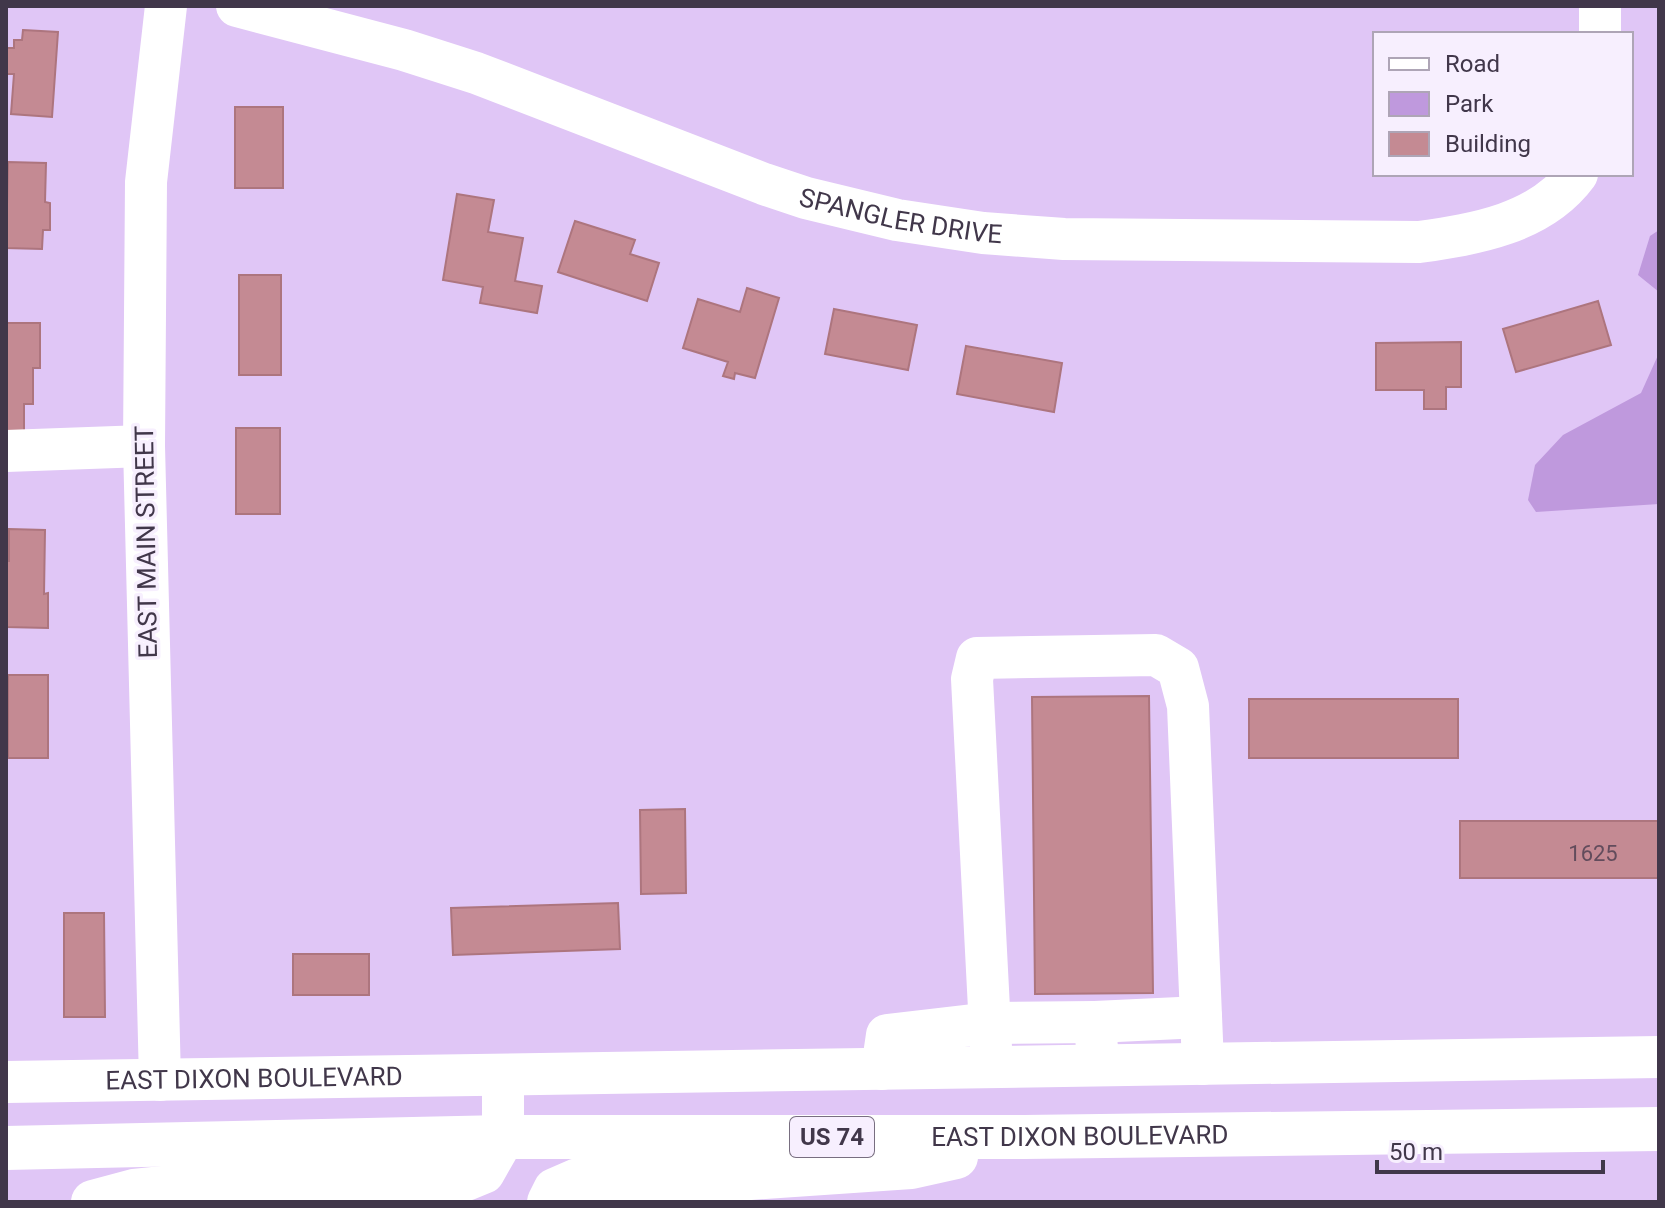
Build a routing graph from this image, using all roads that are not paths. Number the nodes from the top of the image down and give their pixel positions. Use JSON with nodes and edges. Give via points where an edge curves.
{"nodes":[{"id":1,"x":166,"y":6,"type":"edge"},
{"id":2,"x":237,"y":6,"type":"edge"},
{"id":3,"x":1600,"y":6,"type":"edge"},
{"id":4,"x":1600,"y":32,"type":"edge"},
{"id":5,"x":1575,"y":176,"type":"edge"},
{"id":6,"x":144,"y":446,"type":"junction"},
{"id":7,"x":6,"y":451,"type":"edge"},
{"id":8,"x":1201,"y":1017,"type":"junction"},
{"id":9,"x":1095,"y":1022,"type":"junction"},
{"id":10,"x":990,"y":1023,"type":"junction"},
{"id":11,"x":1659,"y":1057,"type":"edge"},
{"id":12,"x":1203,"y":1064,"type":"junction"},
{"id":13,"x":1098,"y":1066,"type":"junction"},
{"id":14,"x":992,"y":1067,"type":"junction"},
{"id":15,"x":882,"y":1069,"type":"junction"},
{"id":16,"x":503,"y":1075,"type":"junction"},
{"id":17,"x":160,"y":1080,"type":"junction"},
{"id":18,"x":6,"y":1082,"type":"edge"},
{"id":19,"x":1659,"y":1129,"type":"edge"},
{"id":20,"x":503,"y":1137,"type":"junction"},
{"id":21,"x":1024,"y":1137,"type":"junction"},
{"id":22,"x":6,"y":1148,"type":"edge"},
{"id":23,"x":93,"y":1202,"type":"edge"},
{"id":24,"x":549,"y":1202,"type":"edge"}],
"edges":[{"from":1,"to":6,"type":"street","name":"EAST MAIN STREET","via":[[146,182]]},
{"from":2,"to":5,"type":"street","name":"SPANGLER DRIVE","via":[[476,73],[806,198],[983,233],[1064,239],[1419,242],[1468,235],[1524,218]]},
{"from":3,"to":4,"type":"street"},
{"from":6,"to":7,"type":"street"},
{"from":6,"to":17,"type":"street","name":"EAST MAIN STREET"},
{"from":8,"to":9,"type":"street"},
{"from":8,"to":10,"type":"street","via":[[1188,706],[1178,668],[1156,655],[977,658],[972,679]]},
{"from":8,"to":12,"type":"street"},
{"from":9,"to":10,"type":"street"},
{"from":9,"to":13,"type":"street"},
{"from":10,"to":14,"type":"street"},
{"from":10,"to":15,"type":"street","via":[[887,1035]]},
{"from":11,"to":12,"type":"street","name":"EAST DIXON BOULEVARD"},
{"from":12,"to":13,"type":"street","name":"EAST DIXON BOULEVARD"},
{"from":13,"to":14,"type":"street","name":"EAST DIXON BOULEVARD"},
{"from":14,"to":15,"type":"street","name":"EAST DIXON BOULEVARD"},
{"from":15,"to":16,"type":"street","name":"EAST DIXON BOULEVARD"},
{"from":16,"to":17,"type":"street","name":"EAST DIXON BOULEVARD"},
{"from":16,"to":20,"type":"street"},
{"from":17,"to":18,"type":"street","name":"EAST DIXON BOULEVARD"},
{"from":19,"to":21,"type":"highway","name":"EAST DIXON BOULEVARD","number":"US 74"},
{"from":20,"to":21,"type":"highway","name":"EAST DIXON BOULEVARD","number":"US 74"},
{"from":20,"to":22,"type":"highway","name":"EAST DIXON BOULEVARD","number":"US 74"},
{"from":20,"to":23,"type":"highway","via":[[483,1172],[466,1179],[193,1185]]},
{"from":21,"to":24,"type":"highway","via":[[911,1167],[750,1178],[578,1180],[555,1190]]}]}
